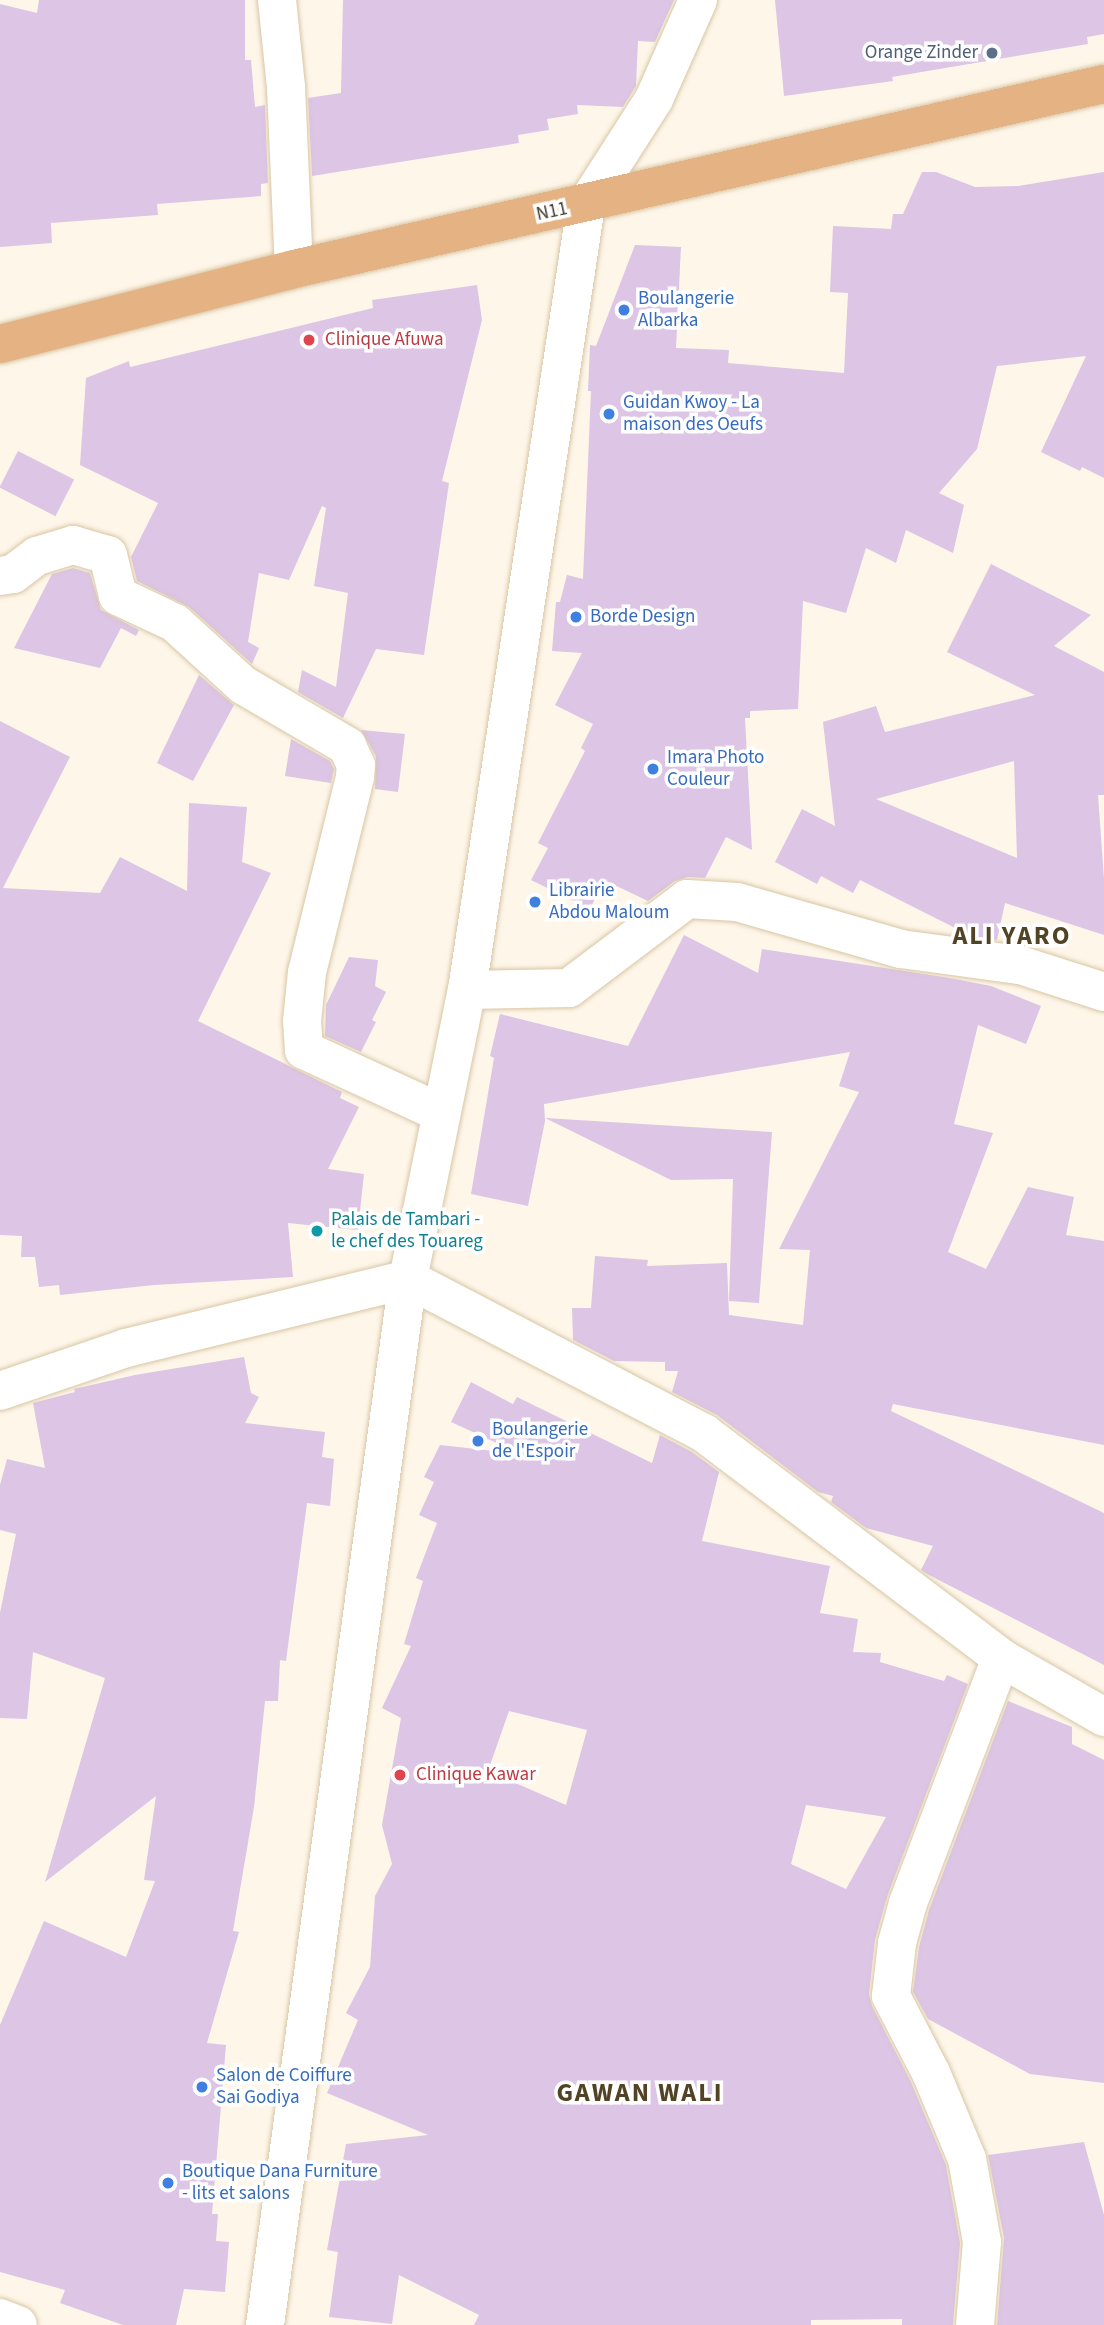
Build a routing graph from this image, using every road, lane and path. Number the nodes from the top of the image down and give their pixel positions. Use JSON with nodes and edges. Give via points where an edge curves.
{"nodes":[{"id":1,"x":277,"y":0,"type":"edge"},
{"id":2,"x":698,"y":0,"type":"edge"},
{"id":3,"x":1104,"y":84,"type":"edge"},
{"id":4,"x":586,"y":205,"type":"junction"},
{"id":5,"x":294,"y":269,"type":"junction"},
{"id":6,"x":0,"y":344,"type":"edge"},
{"id":7,"x":0,"y":576,"type":"edge"},
{"id":8,"x":467,"y":990,"type":"junction"},
{"id":9,"x":1104,"y":992,"type":"edge"},
{"id":10,"x":441,"y":1113,"type":"junction"},
{"id":11,"x":408,"y":1279,"type":"junction"},
{"id":12,"x":0,"y":1391,"type":"edge"},
{"id":13,"x":1001,"y":1658,"type":"junction"},
{"id":14,"x":1104,"y":1717,"type":"edge"},
{"id":15,"x":0,"y":2318,"type":"edge"},
{"id":16,"x":18,"y":2325,"type":"edge"},
{"id":17,"x":265,"y":2325,"type":"edge"},
{"id":18,"x":975,"y":2325,"type":"edge"}],
"edges":[{"from":1,"to":5,"type":"street"},
{"from":2,"to":4,"type":"street","via":[[654,99]]},
{"from":3,"to":4,"type":"main road","name":"N11"},
{"from":4,"to":5,"type":"main road","name":"N11"},
{"from":4,"to":8,"type":"street"},
{"from":5,"to":6,"type":"main road","name":"N11"},
{"from":7,"to":10,"type":"street","via":[[13,574],[37,556],[73,545],[108,555],[118,596],[175,623],[243,685],[347,746],[356,765],[355,777],[307,972],[304,1050]]},
{"from":8,"to":9,"type":"street","via":[[569,988],[687,899],[737,902],[901,950],[1020,965]]},
{"from":8,"to":10,"type":"street"},
{"from":10,"to":11,"type":"street"},
{"from":11,"to":12,"type":"street","via":[[127,1348]]},
{"from":11,"to":13,"type":"street","via":[[704,1433]]},
{"from":11,"to":17,"type":"street"},
{"from":13,"to":14,"type":"street"},
{"from":13,"to":18,"type":"street","via":[[908,1903],[897,1943],[891,1996],[931,2073],[967,2159],[982,2242]]},
{"from":15,"to":16,"type":"street"}]}
